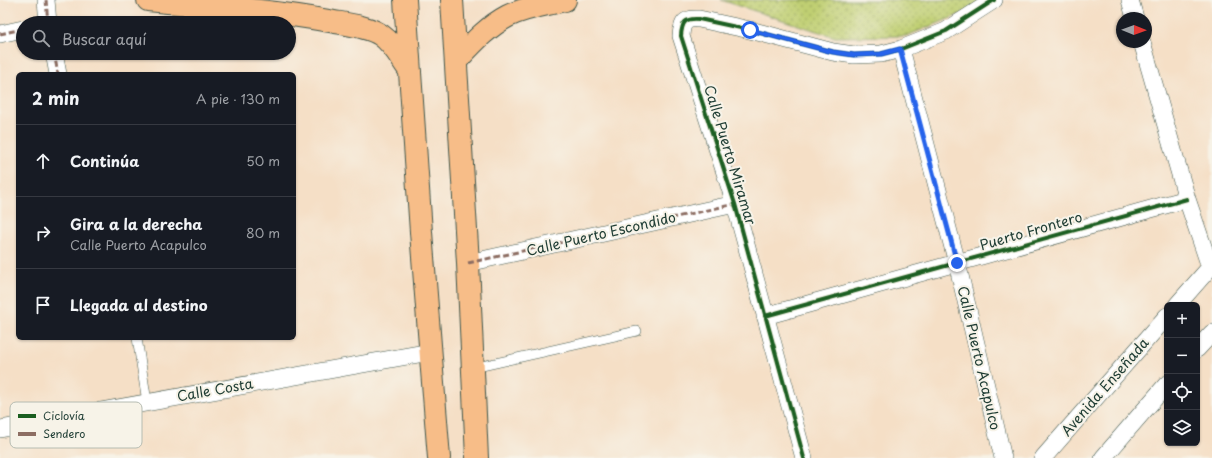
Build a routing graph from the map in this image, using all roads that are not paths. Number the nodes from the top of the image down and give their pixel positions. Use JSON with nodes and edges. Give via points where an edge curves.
{"nodes":[{"id":1,"x":46,"y":0,"type":"edge"},
{"id":2,"x":148,"y":0,"type":"edge"},
{"id":3,"x":405,"y":0,"type":"edge"},
{"id":4,"x":452,"y":0,"type":"edge"},
{"id":5,"x":565,"y":0,"type":"edge"},
{"id":6,"x":994,"y":0,"type":"edge"},
{"id":7,"x":1130,"y":0,"type":"edge"},
{"id":8,"x":1133,"y":12,"type":"edge"},
{"id":9,"x":47,"y":16,"type":"edge"},
{"id":10,"x":16,"y":31,"type":"edge"},
{"id":11,"x":0,"y":34,"type":"edge"},
{"id":12,"x":1144,"y":48,"type":"edge"},
{"id":13,"x":900,"y":49,"type":"junction"},
{"id":14,"x":55,"y":60,"type":"edge"},
{"id":15,"x":456,"y":61,"type":"junction"},
{"id":16,"x":410,"y":71,"type":"junction"},
{"id":17,"x":58,"y":72,"type":"edge"},
{"id":18,"x":1187,"y":199,"type":"junction"},
{"id":19,"x":735,"y":204,"type":"junction"},
{"id":20,"x":468,"y":263,"type":"junction"},
{"id":21,"x":957,"y":263,"type":"junction"},
{"id":22,"x":1211,"y":266,"type":"edge"},
{"id":23,"x":1180,"y":302,"type":"edge"},
{"id":24,"x":765,"y":316,"type":"junction"},
{"id":25,"x":1164,"y":319,"type":"edge"},
{"id":26,"x":637,"y":331,"type":"dead end"},
{"id":27,"x":1212,"y":333,"type":"edge"},
{"id":28,"x":137,"y":340,"type":"edge"},
{"id":29,"x":1200,"y":347,"type":"edge"},
{"id":30,"x":430,"y":352,"type":"junction"},
{"id":31,"x":473,"y":368,"type":"junction"},
{"id":32,"x":1164,"y":387,"type":"edge"},
{"id":33,"x":147,"y":402,"type":"junction"},
{"id":34,"x":142,"y":403,"type":"edge"},
{"id":35,"x":10,"y":427,"type":"edge"},
{"id":36,"x":0,"y":429,"type":"edge"},
{"id":37,"x":439,"y":458,"type":"edge"},
{"id":38,"x":478,"y":458,"type":"edge"},
{"id":39,"x":804,"y":458,"type":"edge"},
{"id":40,"x":1002,"y":458,"type":"edge"},
{"id":41,"x":1043,"y":458,"type":"edge"},
{"id":42,"x":1103,"y":458,"type":"edge"}],
"edges":[{"from":1,"to":9,"type":"street"},
{"from":2,"to":16,"type":"main road","via":[[288,14],[371,30],[390,43]]},
{"from":3,"to":16,"type":"main road"},
{"from":4,"to":15,"type":"main road"},
{"from":5,"to":15,"type":"main road","via":[[508,16],[481,35]]},
{"from":6,"to":13,"type":"street","via":[[946,31]]},
{"from":7,"to":8,"type":"street"},
{"from":10,"to":11,"type":"street"},
{"from":12,"to":18,"type":"street"},
{"from":13,"to":19,"type":"street","name":"Calle Puerto Miramar","via":[[881,54],[854,55],[699,19],[690,18],[685,22],[682,36]]},
{"from":13,"to":21,"type":"street","name":"Calle Puerto Acapulco"},
{"from":14,"to":17,"type":"street"},
{"from":15,"to":20,"type":"main road"},
{"from":16,"to":30,"type":"main road"},
{"from":18,"to":21,"type":"street","name":"Puerto Frontero"},
{"from":18,"to":22,"type":"street"},
{"from":19,"to":20,"type":"street","name":"Calle Puerto Escondido"},
{"from":19,"to":24,"type":"street","name":"Calle Puerto Miramar"},
{"from":20,"to":31,"type":"main road"},
{"from":21,"to":24,"type":"street","name":"Puerto Frontero"},
{"from":21,"to":40,"type":"street","name":"Calle Puerto Acapulco"},
{"from":22,"to":23,"type":"street"},
{"from":24,"to":39,"type":"street","name":"Calle Puerto Miramar"},
{"from":25,"to":41,"type":"street","name":"Avenida Enseñada"},
{"from":26,"to":31,"type":"lane"},
{"from":27,"to":29,"type":"street"},
{"from":28,"to":33,"type":"lane"},
{"from":30,"to":33,"type":"street","name":"Calle Costa"},
{"from":30,"to":37,"type":"main road"},
{"from":31,"to":38,"type":"main road"},
{"from":32,"to":42,"type":"street"},
{"from":33,"to":34,"type":"street","name":"Calle Costa"},
{"from":35,"to":36,"type":"street","name":"Calle Costa"}]}
